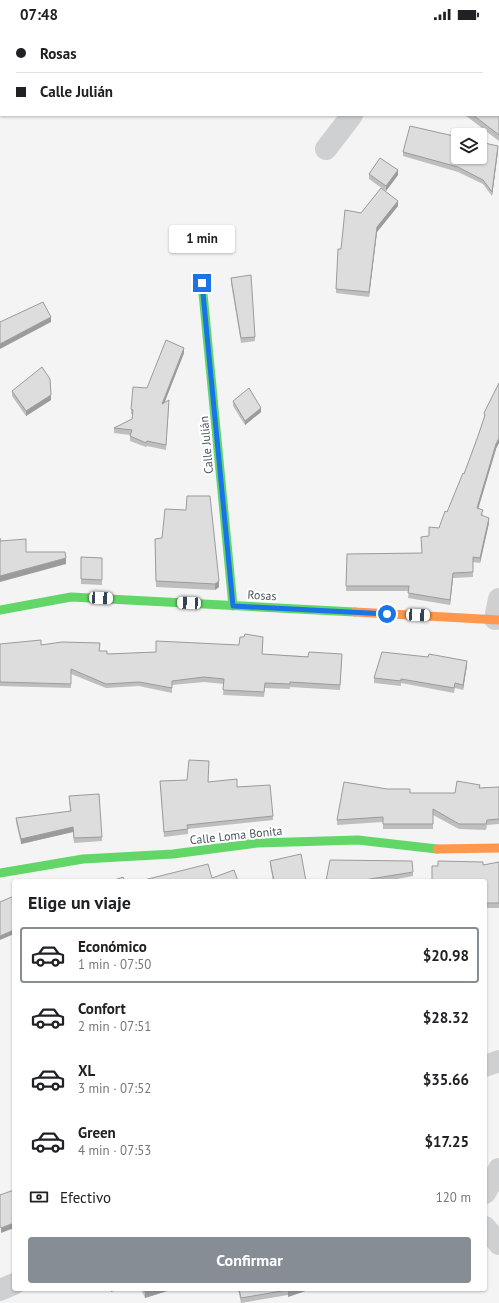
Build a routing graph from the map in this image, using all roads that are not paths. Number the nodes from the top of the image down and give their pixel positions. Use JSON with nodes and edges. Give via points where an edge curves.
{"nodes":[{"id":1,"x":351,"y":116,"type":"edge"},
{"id":2,"x":326,"y":149,"type":"dead end"},
{"id":3,"x":202,"y":283,"type":"dead end"},
{"id":4,"x":233,"y":606,"type":"junction"},
{"id":5,"x":0,"y":610,"type":"edge"},
{"id":6,"x":498,"y":613,"type":"edge"},
{"id":7,"x":499,"y":848,"type":"edge"},
{"id":8,"x":0,"y":872,"type":"edge"},
{"id":9,"x":499,"y":1061,"type":"edge"},
{"id":10,"x":487,"y":1065,"type":"edge"},
{"id":11,"x":499,"y":1169,"type":"edge"},
{"id":12,"x":487,"y":1190,"type":"edge"},
{"id":13,"x":487,"y":1230,"type":"edge"},
{"id":14,"x":499,"y":1244,"type":"edge"},
{"id":15,"x":12,"y":1285,"type":"edge"},
{"id":16,"x":0,"y":1290,"type":"edge"}],
"edges":[{"from":1,"to":2,"type":"street"},
{"from":3,"to":4,"type":"street","name":"Calle Julián"},
{"from":4,"to":5,"type":"street","name":"Rosas","via":[[71,597]]},
{"from":4,"to":6,"type":"street","name":"Rosas"},
{"from":7,"to":8,"type":"street","name":"Calle Loma Bonita","via":[[437,849],[358,840],[257,843],[174,854],[83,859]]},
{"from":9,"to":10,"type":"street"},
{"from":11,"to":12,"type":"street"},
{"from":13,"to":14,"type":"street"},
{"from":15,"to":16,"type":"street"}]}
